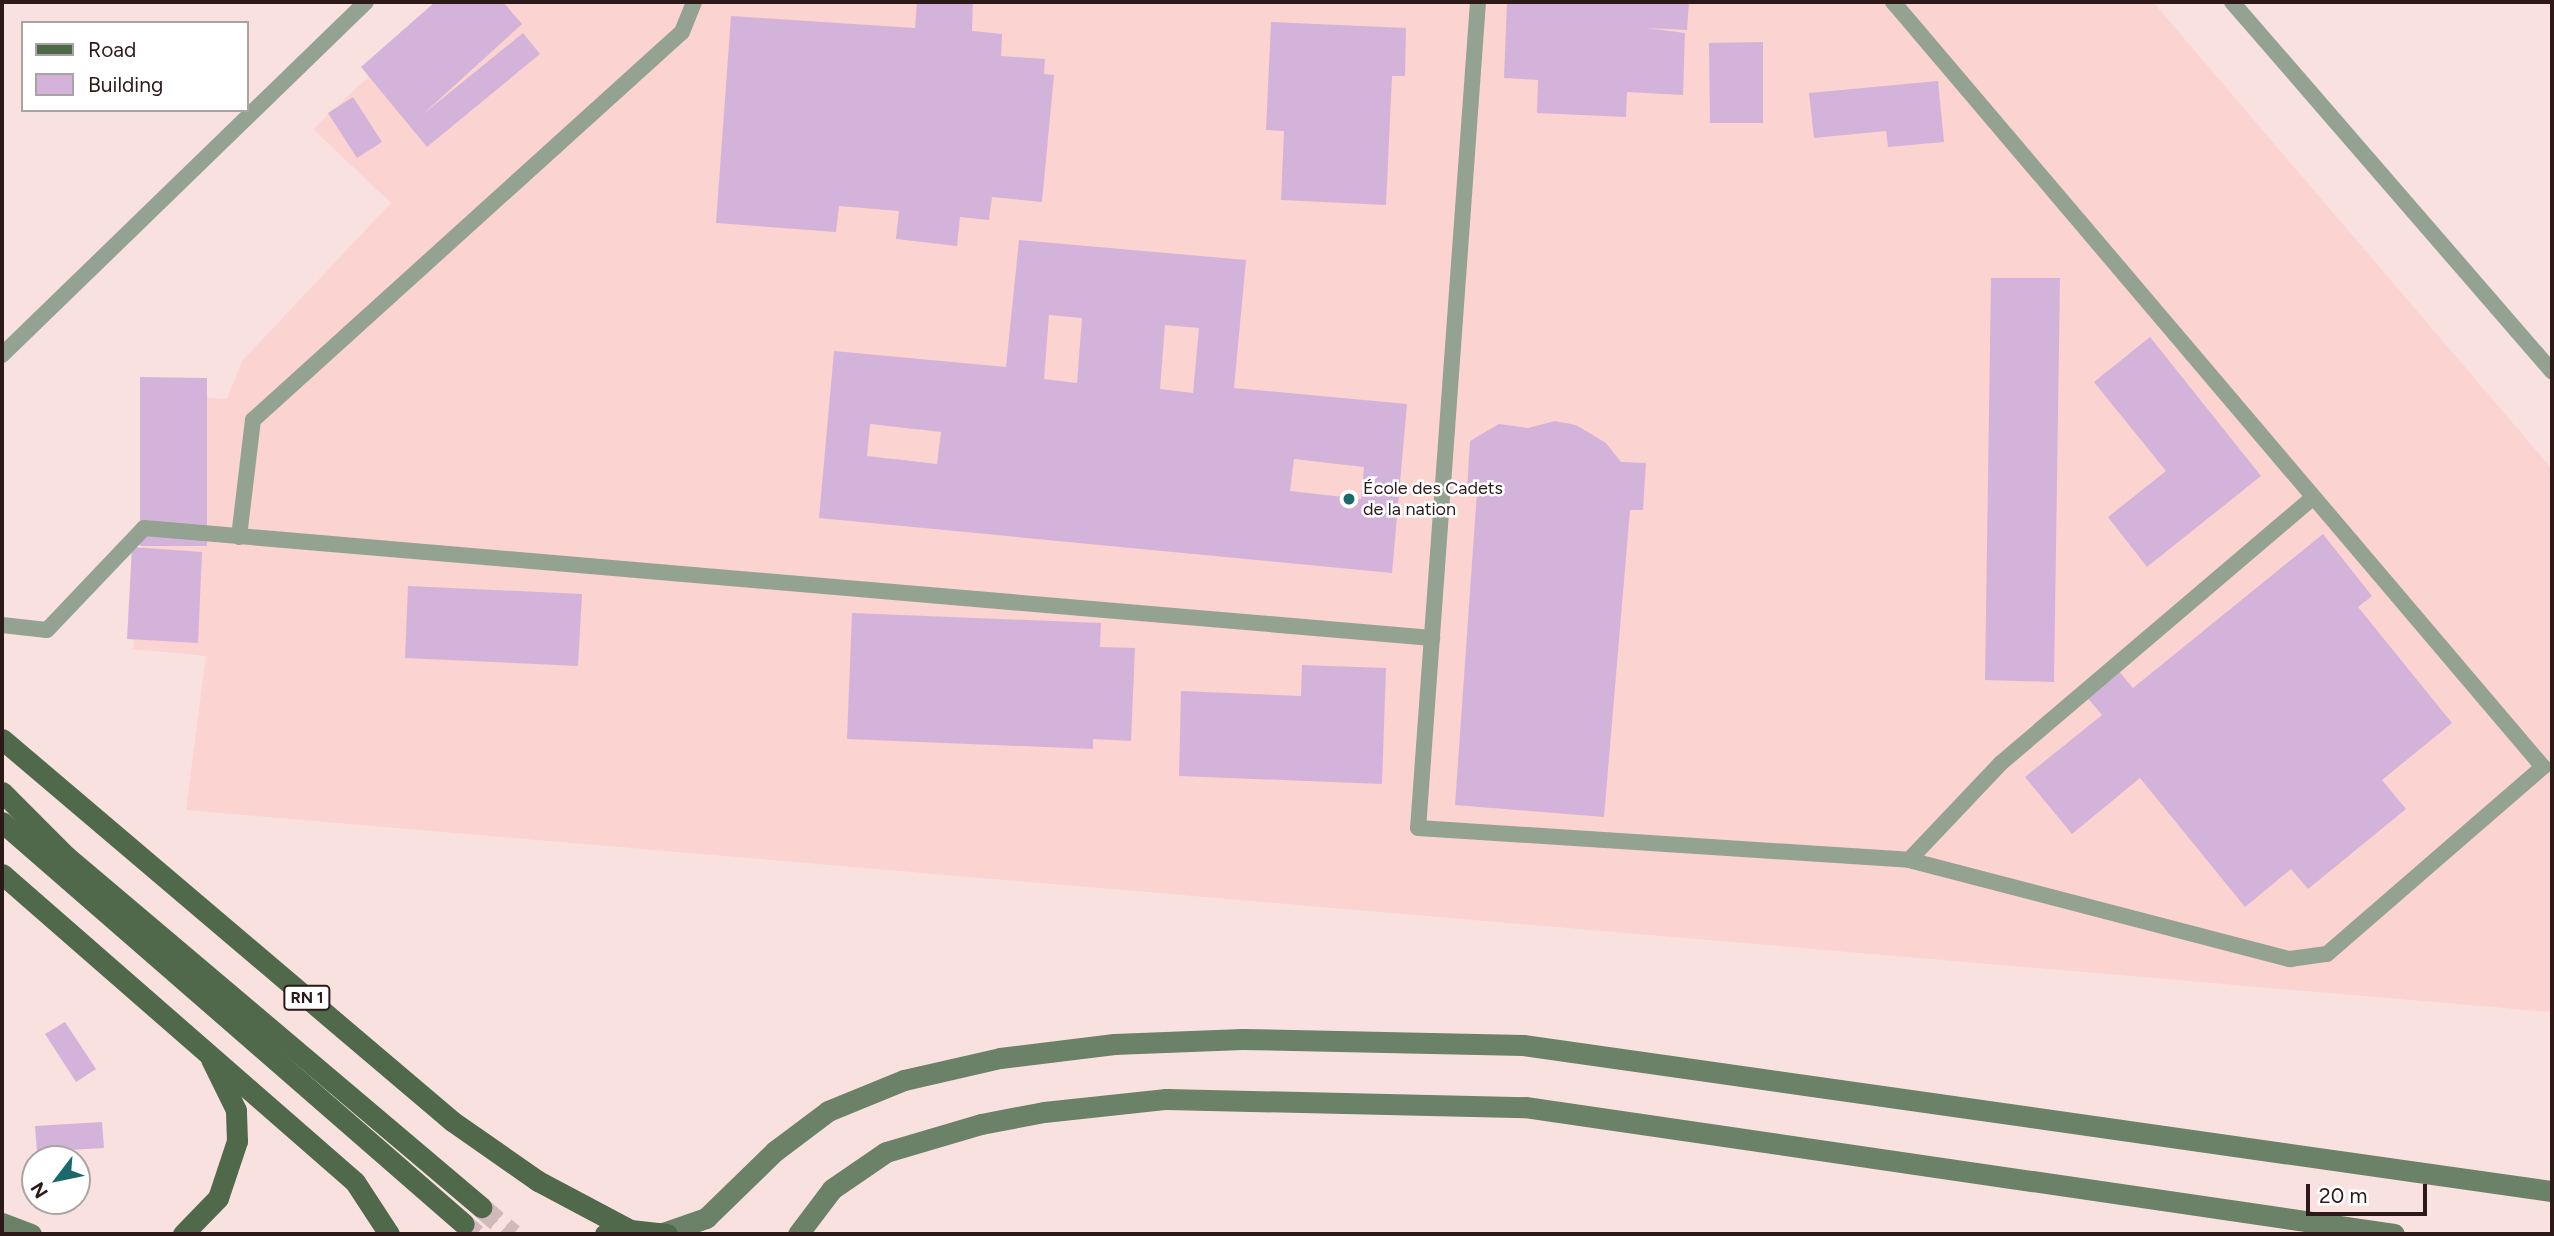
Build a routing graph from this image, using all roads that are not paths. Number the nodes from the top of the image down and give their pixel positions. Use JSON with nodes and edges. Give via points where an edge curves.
{"nodes":[{"id":1,"x":366,"y":2,"type":"edge"},
{"id":2,"x":694,"y":2,"type":"edge"},
{"id":3,"x":1478,"y":2,"type":"edge"},
{"id":4,"x":1893,"y":2,"type":"edge"},
{"id":5,"x":2232,"y":2,"type":"edge"},
{"id":6,"x":2,"y":355,"type":"edge"},
{"id":7,"x":2552,"y":372,"type":"edge"},
{"id":8,"x":2313,"y":497,"type":"junction"},
{"id":9,"x":239,"y":537,"type":"junction"},
{"id":10,"x":2,"y":625,"type":"edge"},
{"id":11,"x":1432,"y":638,"type":"junction"},
{"id":12,"x":2,"y":739,"type":"edge"},
{"id":13,"x":2,"y":792,"type":"edge"},
{"id":14,"x":2,"y":822,"type":"edge"},
{"id":15,"x":1909,"y":860,"type":"junction"},
{"id":16,"x":2,"y":874,"type":"edge"},
{"id":17,"x":207,"y":1051,"type":"junction"},
{"id":18,"x":2552,"y":1191,"type":"edge"},
{"id":19,"x":481,"y":1207,"type":"tunnel mouth"},
{"id":20,"x":2,"y":1223,"type":"edge"},
{"id":21,"x":464,"y":1224,"type":"tunnel mouth"},
{"id":22,"x":630,"y":1230,"type":"junction"},
{"id":23,"x":665,"y":1233,"type":"edge"},
{"id":24,"x":31,"y":1234,"type":"edge"},
{"id":25,"x":183,"y":1234,"type":"edge"},
{"id":26,"x":389,"y":1234,"type":"edge"},
{"id":27,"x":605,"y":1234,"type":"edge"},
{"id":28,"x":797,"y":1234,"type":"edge"},
{"id":29,"x":2394,"y":1234,"type":"edge"}],
"edges":[{"from":1,"to":6,"type":"lane"},
{"from":2,"to":9,"type":"lane","via":[[682,32],[253,420]]},
{"from":3,"to":11,"type":"lane"},
{"from":4,"to":8,"type":"lane"},
{"from":5,"to":7,"type":"lane"},
{"from":8,"to":15,"type":"lane","via":[[2001,762]]},
{"from":8,"to":15,"type":"lane","via":[[2543,767],[2327,954],[2290,959]]},
{"from":9,"to":10,"type":"lane","via":[[144,528],[47,630]]},
{"from":9,"to":11,"type":"lane"},
{"from":11,"to":15,"type":"lane","via":[[1418,828]]},
{"from":12,"to":22,"type":"main road","number":"RN 1","via":[[452,1121],[538,1181]]},
{"from":13,"to":19,"type":"main road","via":[[66,856]]},
{"from":14,"to":21,"type":"main road"},
{"from":16,"to":17,"type":"main road"},
{"from":17,"to":25,"type":"main road","via":[[236,1110],[237,1141],[218,1198]]},
{"from":17,"to":26,"type":"main road","via":[[355,1182]]},
{"from":18,"to":23,"type":"street","via":[[1522,1045],[1242,1039],[1114,1044],[1000,1058],[904,1080],[828,1111],[775,1151],[706,1218]]},
{"from":20,"to":24,"type":"street"},
{"from":22,"to":23,"type":"main road"},
{"from":22,"to":27,"type":"main road"},
{"from":28,"to":29,"type":"street","via":[[832,1189],[886,1152],[1032,1114],[1166,1098],[1525,1107]]}]}
